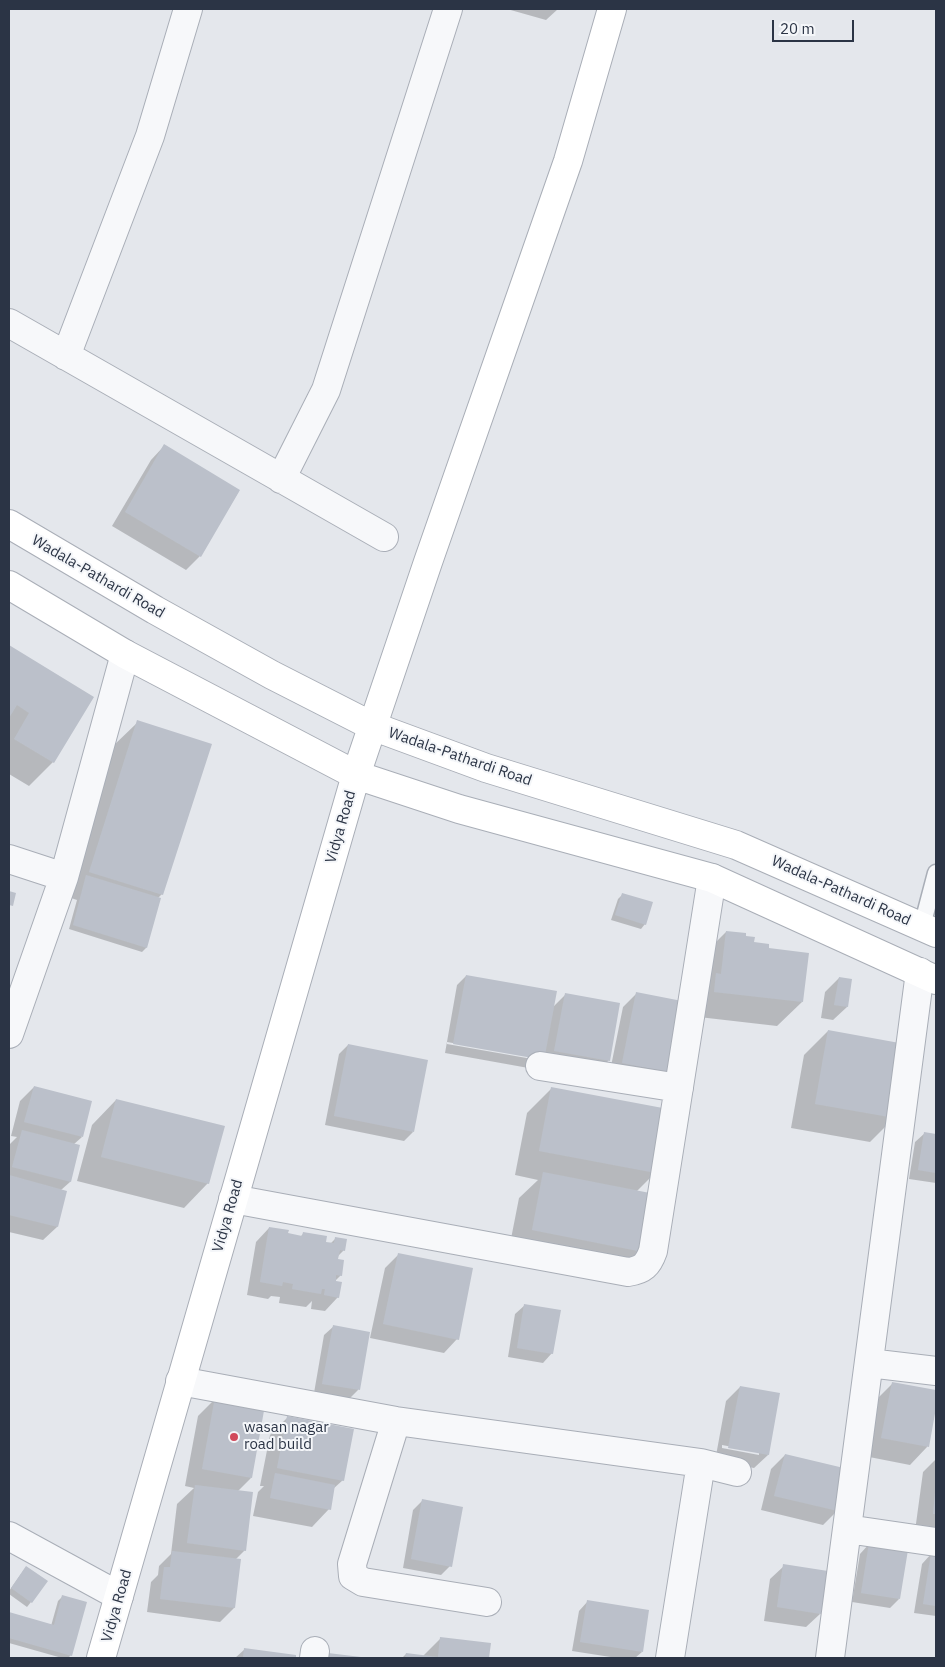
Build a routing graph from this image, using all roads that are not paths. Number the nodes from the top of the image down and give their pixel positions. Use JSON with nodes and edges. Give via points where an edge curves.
{"nodes":[{"id":1,"x":188,"y":9,"type":"edge"},
{"id":2,"x":448,"y":9,"type":"edge"},
{"id":3,"x":612,"y":9,"type":"edge"},
{"id":4,"x":9,"y":323,"type":"edge"},
{"id":5,"x":66,"y":356,"type":"junction"},
{"id":6,"x":282,"y":479,"type":"junction"},
{"id":7,"x":9,"y":524,"type":"edge"},
{"id":8,"x":384,"y":537,"type":"dead end"},
{"id":9,"x":9,"y":585,"type":"edge"},
{"id":10,"x":125,"y":654,"type":"junction"},
{"id":11,"x":372,"y":726,"type":"junction"},
{"id":12,"x":356,"y":774,"type":"junction"},
{"id":13,"x":9,"y":859,"type":"edge"},
{"id":14,"x":936,"y":873,"type":"edge"},
{"id":15,"x":64,"y":877,"type":"junction"},
{"id":16,"x":712,"y":878,"type":"junction"},
{"id":17,"x":929,"y":930,"type":"edge"},
{"id":18,"x":928,"y":976,"type":"edge"},
{"id":19,"x":10,"y":1028,"type":"edge"},
{"id":20,"x":540,"y":1066,"type":"dead end"},
{"id":21,"x":679,"y":1088,"type":"junction"},
{"id":22,"x":233,"y":1200,"type":"junction"},
{"id":23,"x":869,"y":1363,"type":"junction"},
{"id":24,"x":936,"y":1371,"type":"edge"},
{"id":25,"x":180,"y":1381,"type":"junction"},
{"id":26,"x":396,"y":1421,"type":"junction"},
{"id":27,"x":701,"y":1463,"type":"junction"},
{"id":28,"x":737,"y":1472,"type":"dead end"},
{"id":29,"x":847,"y":1529,"type":"junction"},
{"id":30,"x":9,"y":1536,"type":"edge"},
{"id":31,"x":936,"y":1542,"type":"edge"},
{"id":32,"x":119,"y":1596,"type":"junction"},
{"id":33,"x":487,"y":1602,"type":"dead end"},
{"id":34,"x":101,"y":1658,"type":"edge"},
{"id":35,"x":670,"y":1658,"type":"edge"},
{"id":36,"x":830,"y":1658,"type":"edge"}],
"edges":[{"from":1,"to":5,"type":"street","via":[[150,136]]},
{"from":2,"to":6,"type":"street","via":[[326,390]]},
{"from":3,"to":11,"type":"main road","name":"Vidya Road","via":[[568,161]]},
{"from":4,"to":5,"type":"street"},
{"from":5,"to":6,"type":"street"},
{"from":6,"to":8,"type":"street"},
{"from":7,"to":11,"type":"main road","name":"Wadala-Pathardi Road","via":[[155,610]]},
{"from":9,"to":10,"type":"main road"},
{"from":10,"to":12,"type":"main road"},
{"from":10,"to":15,"type":"street"},
{"from":11,"to":12,"type":"main road","name":"Vidya Road"},
{"from":11,"to":17,"type":"main road","name":"Wadala-Pathardi Road","via":[[486,768],[736,845]]},
{"from":12,"to":16,"type":"main road","via":[[459,809]]},
{"from":12,"to":22,"type":"main road","name":"Vidya Road"},
{"from":13,"to":15,"type":"street"},
{"from":14,"to":17,"type":"lane"},
{"from":15,"to":19,"type":"street"},
{"from":16,"to":18,"type":"main road"},
{"from":16,"to":21,"type":"street"},
{"from":18,"to":23,"type":"street"},
{"from":20,"to":21,"type":"street"},
{"from":21,"to":22,"type":"street","via":[[653,1251],[644,1269],[628,1272]]},
{"from":22,"to":25,"type":"main road","name":"Vidya Road"},
{"from":23,"to":24,"type":"street"},
{"from":23,"to":29,"type":"street"},
{"from":25,"to":26,"type":"street"},
{"from":25,"to":32,"type":"main road","name":"Vidya Road"},
{"from":26,"to":27,"type":"street"},
{"from":26,"to":33,"type":"street","via":[[352,1564],[353,1576],[363,1582]]},
{"from":27,"to":28,"type":"street"},
{"from":27,"to":35,"type":"street"},
{"from":29,"to":31,"type":"street"},
{"from":29,"to":36,"type":"street"},
{"from":30,"to":32,"type":"street"},
{"from":32,"to":34,"type":"main road","name":"Vidya Road"}]}
